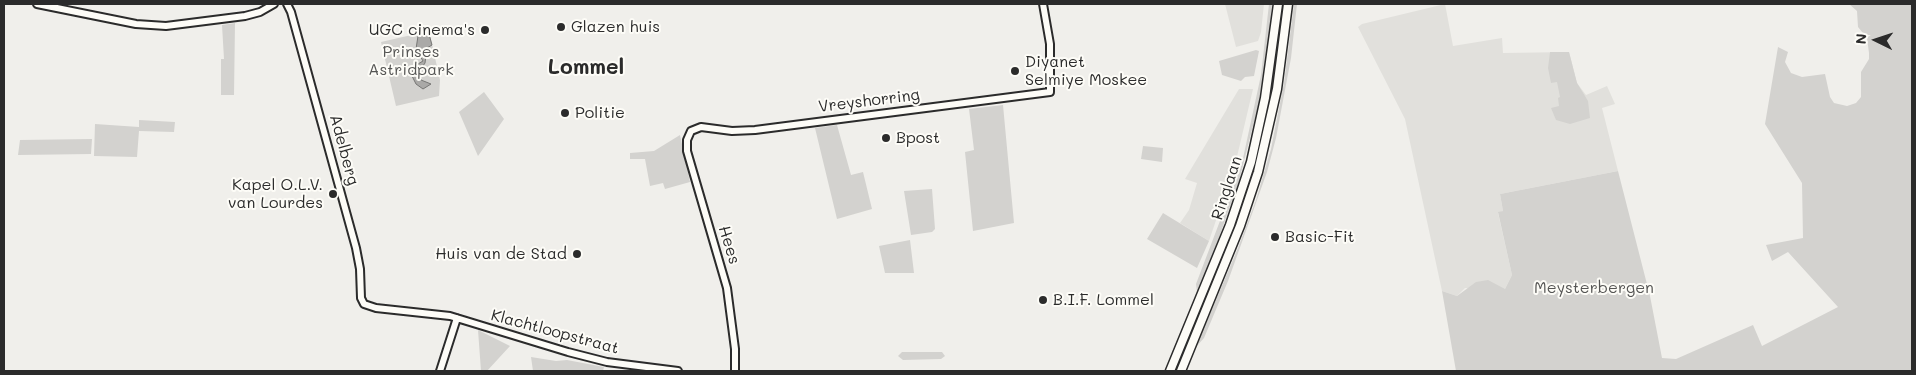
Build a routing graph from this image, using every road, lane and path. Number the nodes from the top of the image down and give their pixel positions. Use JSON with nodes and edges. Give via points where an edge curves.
{"nodes":[{"id":1,"x":37,"y":4,"type":"edge"},
{"id":2,"x":274,"y":4,"type":"edge"},
{"id":3,"x":287,"y":4,"type":"edge"},
{"id":4,"x":1043,"y":4,"type":"edge"},
{"id":5,"x":1278,"y":4,"type":"edge"},
{"id":6,"x":1288,"y":4,"type":"edge"},
{"id":7,"x":691,"y":131,"type":"joint"},
{"id":8,"x":366,"y":305,"type":"joint"},
{"id":9,"x":457,"y":318,"type":"junction"},
{"id":10,"x":440,"y":371,"type":"edge"},
{"id":11,"x":678,"y":371,"type":"edge"},
{"id":12,"x":734,"y":371,"type":"edge"},
{"id":13,"x":1170,"y":371,"type":"edge"},
{"id":14,"x":1181,"y":371,"type":"edge"}],
"edges":[{"from":1,"to":2,"type":"main road","via":[[136,24],[166,26],[245,16]]},
{"from":3,"to":8,"type":"main road","name":"Adelberg","via":[[356,248],[361,298]]},
{"from":4,"to":7,"type":"main road","name":"Vreyshorring","via":[[1050,44],[1050,92],[772,128],[737,131],[701,127]]},
{"from":5,"to":13,"type":"highway","name":"Ringlaan","via":[[1265,98],[1250,162],[1230,225]]},
{"from":6,"to":14,"type":"highway","name":"Ringlaan","via":[[1277,89],[1258,172],[1237,235]]},
{"from":7,"to":12,"type":"main road","name":"Hees","via":[[687,151],[727,288],[735,349]]},
{"from":8,"to":9,"type":"main road","name":"Klachtloopstraat"},
{"from":9,"to":10,"type":"main road"},
{"from":9,"to":11,"type":"main road","name":"Klachtloopstraat","via":[[575,354]]}]}
